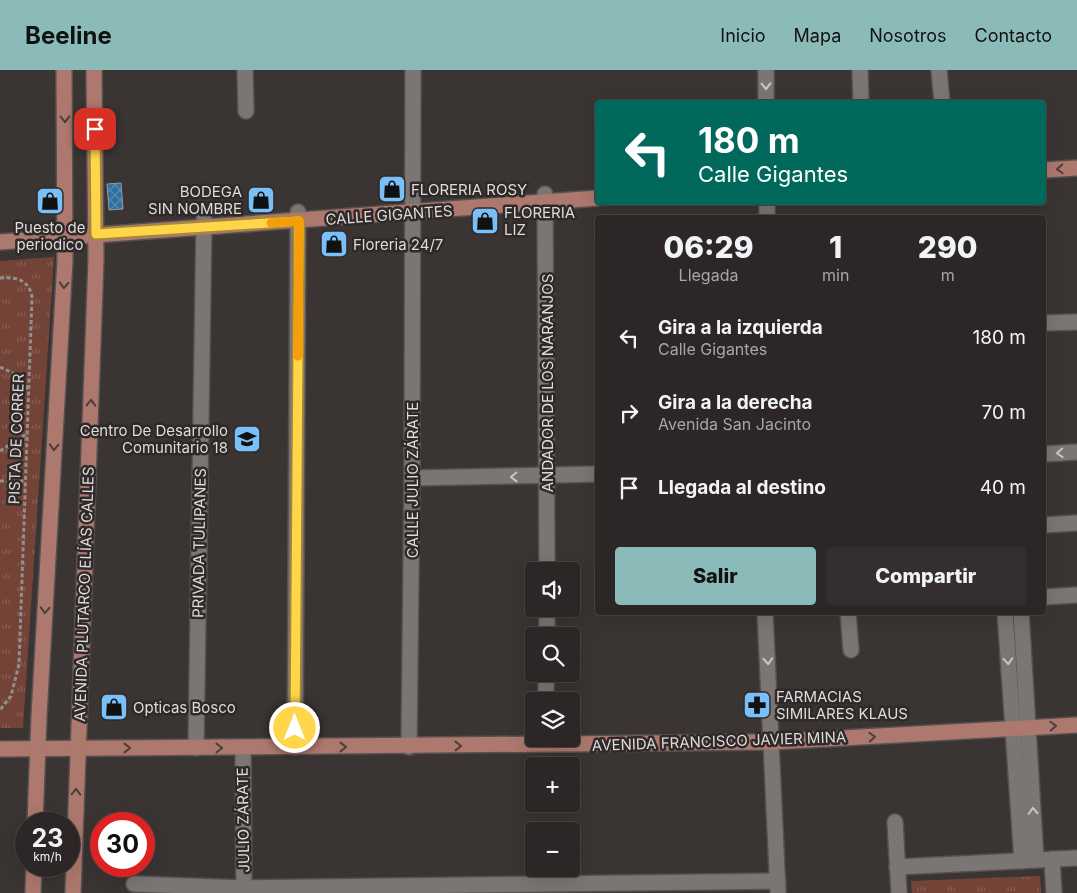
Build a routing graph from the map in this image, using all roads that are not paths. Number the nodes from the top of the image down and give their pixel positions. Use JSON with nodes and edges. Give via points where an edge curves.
{"nodes":[{"id":1,"x":64,"y":70,"type":"edge"},
{"id":2,"x":94,"y":70,"type":"edge"},
{"id":3,"x":245,"y":70,"type":"edge"},
{"id":4,"x":413,"y":70,"type":"edge"},
{"id":5,"x":766,"y":70,"type":"edge"},
{"id":6,"x":860,"y":70,"type":"edge"},
{"id":7,"x":939,"y":70,"type":"edge"},
{"id":8,"x":766,"y":100,"type":"edge"},
{"id":9,"x":861,"y":100,"type":"edge"},
{"id":10,"x":942,"y":100,"type":"edge"},
{"id":11,"x":246,"y":111,"type":"dead end"},
{"id":12,"x":1077,"y":168,"type":"edge"},
{"id":13,"x":1046,"y":170,"type":"edge"},
{"id":14,"x":595,"y":198,"type":"edge"},
{"id":15,"x":546,"y":199,"type":"junction"},
{"id":16,"x":412,"y":213,"type":"junction"},
{"id":17,"x":298,"y":217,"type":"junction"},
{"id":18,"x":204,"y":224,"type":"junction"},
{"id":19,"x":96,"y":234,"type":"junction"},
{"id":20,"x":66,"y":236,"type":"junction"},
{"id":21,"x":0,"y":242,"type":"edge"},
{"id":22,"x":1077,"y":322,"type":"edge"},
{"id":23,"x":1046,"y":323,"type":"edge"},
{"id":24,"x":1077,"y":452,"type":"edge"},
{"id":25,"x":1046,"y":454,"type":"edge"},
{"id":26,"x":595,"y":474,"type":"edge"},
{"id":27,"x":548,"y":476,"type":"junction"},
{"id":28,"x":412,"y":478,"type":"junction"},
{"id":29,"x":1077,"y":523,"type":"edge"},
{"id":30,"x":1046,"y":525,"type":"edge"},
{"id":31,"x":547,"y":562,"type":"edge"},
{"id":32,"x":1077,"y":595,"type":"edge"},
{"id":33,"x":1046,"y":597,"type":"edge"},
{"id":34,"x":765,"y":615,"type":"edge"},
{"id":35,"x":848,"y":615,"type":"edge"},
{"id":36,"x":1004,"y":615,"type":"edge"},
{"id":37,"x":1021,"y":615,"type":"edge"},
{"id":38,"x":851,"y":650,"type":"dead end"},
{"id":39,"x":1077,"y":725,"type":"edge"},
{"id":40,"x":1028,"y":728,"type":"junction"},
{"id":41,"x":1012,"y":729,"type":"junction"},
{"id":42,"x":580,"y":742,"type":"edge"},
{"id":43,"x":771,"y":742,"type":"junction"},
{"id":44,"x":525,"y":743,"type":"edge"},
{"id":45,"x":242,"y":747,"type":"junction"},
{"id":46,"x":294,"y":747,"type":"junction"},
{"id":47,"x":409,"y":747,"type":"junction"},
{"id":48,"x":196,"y":748,"type":"junction"},
{"id":49,"x":0,"y":749,"type":"edge"},
{"id":50,"x":38,"y":749,"type":"junction"},
{"id":51,"x":78,"y":749,"type":"junction"},
{"id":52,"x":35,"y":812,"type":"edge"},
{"id":53,"x":895,"y":822,"type":"dead end"},
{"id":54,"x":1077,"y":858,"type":"edge"},
{"id":55,"x":1052,"y":859,"type":"junction"},
{"id":56,"x":1029,"y":861,"type":"junction"},
{"id":57,"x":898,"y":867,"type":"junction"},
{"id":58,"x":34,"y":877,"type":"edge"},
{"id":59,"x":134,"y":884,"type":"dead end"},
{"id":60,"x":778,"y":887,"type":"edge"},
{"id":61,"x":545,"y":888,"type":"edge"},
{"id":62,"x":244,"y":890,"type":"edge"},
{"id":63,"x":33,"y":893,"type":"edge"},
{"id":64,"x":73,"y":893,"type":"edge"},
{"id":65,"x":899,"y":893,"type":"edge"},
{"id":66,"x":1054,"y":893,"type":"edge"}],
"edges":[{"from":1,"to":20,"type":"main road","one_way":true},
{"from":2,"to":19,"type":"main road","name":"AVENIDA PLUTARCO ELÍAS CALLES"},
{"from":3,"to":11,"type":"street"},
{"from":4,"to":16,"type":"street","name":"CALLE JULIO ZÁRATE"},
{"from":5,"to":8,"type":"street","one_way":true},
{"from":6,"to":9,"type":"street"},
{"from":7,"to":10,"type":"street"},
{"from":12,"to":13,"type":"main road","one_way":true},
{"from":14,"to":15,"type":"main road","name":"CALLE GIGANTES"},
{"from":15,"to":16,"type":"main road","name":"CALLE GIGANTES"},
{"from":15,"to":27,"type":"street","name":"ANDADOR DE LOS NARANJOS"},
{"from":16,"to":17,"type":"main road","name":"CALLE GIGANTES"},
{"from":16,"to":28,"type":"street","name":"CALLE JULIO ZÁRATE"},
{"from":17,"to":18,"type":"main road","name":"CALLE GIGANTES"},
{"from":17,"to":46,"type":"street"},
{"from":18,"to":19,"type":"main road","name":"CALLE GIGANTES"},
{"from":18,"to":48,"type":"street","name":"PRIVADA TULIPANES"},
{"from":19,"to":20,"type":"main road","name":"CALLE GIGANTES"},
{"from":51,"to":19,"type":"main road","name":"AVENIDA PLUTARCO ELÍAS CALLES","one_way":true},
{"from":20,"to":21,"type":"main road","name":"CALLE GIGANTES"},
{"from":20,"to":50,"type":"main road","one_way":true},
{"from":22,"to":23,"type":"street"},
{"from":24,"to":25,"type":"street","one_way":true},
{"from":26,"to":27,"type":"street"},
{"from":27,"to":28,"type":"street","one_way":true},
{"from":27,"to":31,"type":"street","name":"ANDADOR DE LOS NARANJOS"},
{"from":28,"to":47,"type":"street","name":"CALLE JULIO ZÁRATE"},
{"from":29,"to":30,"type":"street"},
{"from":32,"to":33,"type":"street"},
{"from":34,"to":43,"type":"street","one_way":true},
{"from":35,"to":38,"type":"street"},
{"from":36,"to":41,"type":"street","one_way":true},
{"from":37,"to":40,"type":"street"},
{"from":40,"to":39,"type":"main road","name":"AVENIDA FRANCISCO JAVIER MINA","one_way":true},
{"from":40,"to":41,"type":"main road","name":"AVENIDA FRANCISCO JAVIER MINA"},
{"from":56,"to":40,"type":"street","one_way":true},
{"from":43,"to":41,"type":"main road","name":"AVENIDA FRANCISCO JAVIER MINA","one_way":true},
{"from":41,"to":56,"type":"street"},
{"from":42,"to":43,"type":"main road","name":"AVENIDA FRANCISCO JAVIER MINA"},
{"from":43,"to":60,"type":"street"},
{"from":47,"to":44,"type":"main road","name":"AVENIDA FRANCISCO JAVIER MINA","one_way":true},
{"from":45,"to":46,"type":"main road","name":"AVENIDA FRANCISCO JAVIER MINA"},
{"from":48,"to":45,"type":"main road","name":"AVENIDA FRANCISCO JAVIER MINA","one_way":true},
{"from":45,"to":62,"type":"street","name":"JULIO ZÁRATE"},
{"from":46,"to":47,"type":"main road","name":"AVENIDA FRANCISCO JAVIER MINA","one_way":true},
{"from":51,"to":48,"type":"main road","name":"AVENIDA FRANCISCO JAVIER MINA","one_way":true},
{"from":49,"to":50,"type":"main road","name":"AVENIDA FRANCISCO JAVIER MINA"},
{"from":50,"to":51,"type":"main road","name":"AVENIDA FRANCISCO JAVIER MINA"},
{"from":50,"to":52,"type":"main road"},
{"from":64,"to":51,"type":"main road","name":"AVENIDA PLUTARCO ELÍAS CALLES","one_way":true},
{"from":53,"to":57,"type":"street"},
{"from":54,"to":55,"type":"street"},
{"from":55,"to":56,"type":"street"},
{"from":55,"to":66,"type":"street"},
{"from":56,"to":57,"type":"street"},
{"from":57,"to":65,"type":"street"},
{"from":58,"to":63,"type":"main road"},
{"from":59,"to":62,"type":"street"},
{"from":60,"to":61,"type":"street"},
{"from":61,"to":62,"type":"street"}]}
